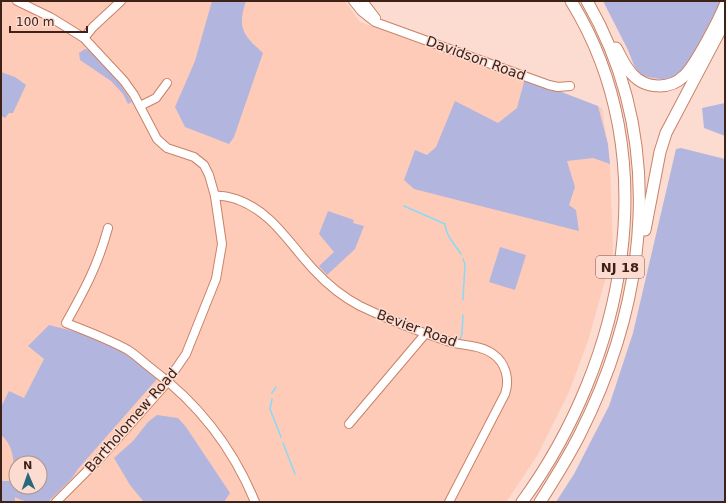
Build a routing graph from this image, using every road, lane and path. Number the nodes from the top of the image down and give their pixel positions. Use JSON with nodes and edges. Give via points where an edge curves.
{"nodes":[{"id":1,"x":17,"y":1,"type":"edge"},
{"id":2,"x":121,"y":1,"type":"edge"},
{"id":3,"x":353,"y":1,"type":"edge"},
{"id":4,"x":363,"y":1,"type":"edge"},
{"id":5,"x":571,"y":1,"type":"edge"},
{"id":6,"x":587,"y":1,"type":"edge"},
{"id":7,"x":725,"y":5,"type":"edge"},
{"id":8,"x":725,"y":21,"type":"edge"},
{"id":9,"x":383,"y":24,"type":"junction"},
{"id":10,"x":602,"y":29,"type":"junction"},
{"id":11,"x":84,"y":38,"type":"junction"},
{"id":12,"x":167,"y":83,"type":"dead end"},
{"id":13,"x":570,"y":86,"type":"dead end"},
{"id":14,"x":140,"y":106,"type":"junction"},
{"id":15,"x":215,"y":196,"type":"junction"},
{"id":16,"x":108,"y":228,"type":"dead end"},
{"id":17,"x":633,"y":273,"type":"junction"},
{"id":18,"x":426,"y":333,"type":"junction"},
{"id":19,"x":168,"y":380,"type":"junction"},
{"id":20,"x":349,"y":424,"type":"dead end"},
{"id":21,"x":56,"y":502,"type":"edge"},
{"id":22,"x":255,"y":502,"type":"edge"},
{"id":23,"x":449,"y":502,"type":"edge"},
{"id":24,"x":522,"y":502,"type":"edge"},
{"id":25,"x":540,"y":502,"type":"edge"}],
"edges":[{"from":1,"to":11,"type":"street","name":"Bartholomew Road"},
{"from":2,"to":11,"type":"street"},
{"from":3,"to":9,"type":"street","name":"Davidson Road","via":[[369,18]]},
{"from":4,"to":9,"type":"street","name":"Davidson Road"},
{"from":5,"to":24,"type":"highway","number":"NJ 18","via":[[600,60],[615,108],[625,173],[623,243],[608,321],[587,383],[556,448]]},
{"from":6,"to":10,"type":"highway","number":"NJ 18"},
{"from":7,"to":10,"type":"highway","via":[[689,70],[680,80],[666,86],[647,85],[634,77],[609,34]]},
{"from":8,"to":17,"type":"highway","via":[[666,133],[660,152],[641,256]]},
{"from":9,"to":13,"type":"street","name":"Davidson Road","via":[[549,85]]},
{"from":10,"to":17,"type":"highway","number":"NJ 18","via":[[623,85],[637,152],[640,204]]},
{"from":11,"to":14,"type":"street","name":"Bartholomew Road","via":[[115,70]]},
{"from":12,"to":14,"type":"street","via":[[156,98]]},
{"from":14,"to":15,"type":"street","name":"Bartholomew Road","via":[[161,144],[194,157],[204,165]]},
{"from":15,"to":18,"type":"street","name":"Bevier Road","via":[[220,195],[243,202],[268,217],[314,271],[348,299],[391,320]]},
{"from":15,"to":19,"type":"street","name":"Bartholomew Road","via":[[222,244],[216,279],[186,354]]},
{"from":16,"to":19,"type":"street","via":[[87,287],[66,323],[129,351]]},
{"from":17,"to":25,"type":"highway","number":"NJ 18","via":[[618,338],[602,383],[580,434]]},
{"from":18,"to":20,"type":"street"},
{"from":18,"to":23,"type":"street","name":"Bevier Road","via":[[450,342],[490,351],[503,364],[507,379],[505,394]]},
{"from":19,"to":21,"type":"street","name":"Bartholomew Road","via":[[102,456]]},
{"from":19,"to":22,"type":"street","via":[[192,402],[217,431],[240,468]]}]}
